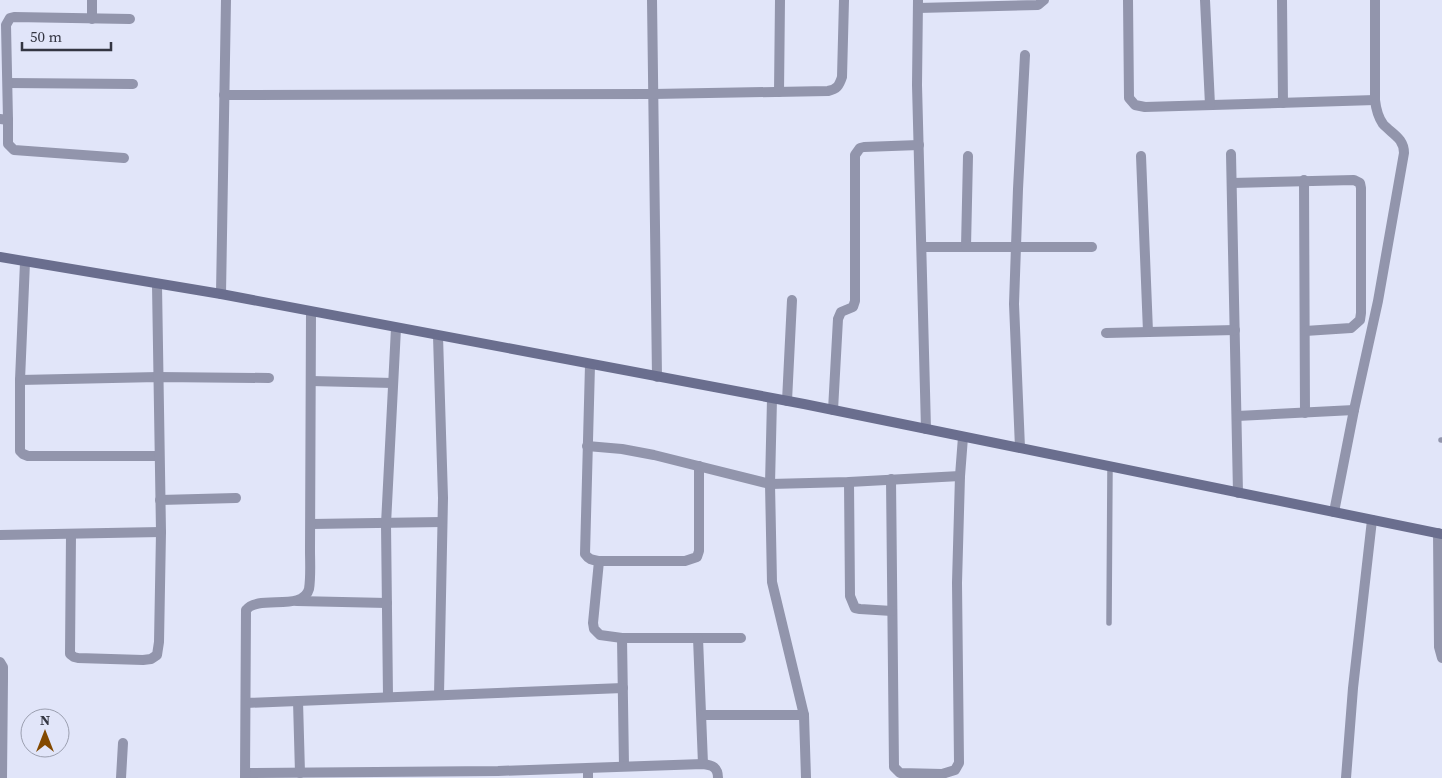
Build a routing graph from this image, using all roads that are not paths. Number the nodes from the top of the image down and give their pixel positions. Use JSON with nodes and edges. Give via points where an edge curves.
{"nodes":[{"id":1,"x":92,"y":0,"type":"edge"},
{"id":2,"x":226,"y":0,"type":"edge"},
{"id":3,"x":652,"y":0,"type":"edge"},
{"id":4,"x":780,"y":0,"type":"edge"},
{"id":5,"x":844,"y":0,"type":"edge"},
{"id":6,"x":1044,"y":0,"type":"edge"},
{"id":7,"x":1128,"y":0,"type":"edge"},
{"id":8,"x":1205,"y":0,"type":"edge"},
{"id":9,"x":1282,"y":0,"type":"edge"},
{"id":10,"x":1375,"y":0,"type":"edge"},
{"id":11,"x":1003,"y":3,"type":"edge"},
{"id":12,"x":918,"y":4,"type":"edge"},
{"id":13,"x":92,"y":19,"type":"junction"},
{"id":14,"x":130,"y":19,"type":"dead end"},
{"id":15,"x":3,"y":51,"type":"edge"},
{"id":16,"x":1025,"y":55,"type":"dead end"},
{"id":17,"x":8,"y":84,"type":"junction"},
{"id":18,"x":133,"y":84,"type":"dead end"},
{"id":19,"x":779,"y":92,"type":"junction"},
{"id":20,"x":653,"y":94,"type":"junction"},
{"id":21,"x":224,"y":95,"type":"junction"},
{"id":22,"x":1375,"y":100,"type":"junction"},
{"id":23,"x":1284,"y":103,"type":"junction"},
{"id":24,"x":1210,"y":105,"type":"junction"},
{"id":25,"x":4,"y":120,"type":"edge"},
{"id":26,"x":919,"y":145,"type":"junction"},
{"id":27,"x":1231,"y":154,"type":"dead end"},
{"id":28,"x":968,"y":156,"type":"dead end"},
{"id":29,"x":1141,"y":156,"type":"dead end"},
{"id":30,"x":124,"y":158,"type":"dead end"},
{"id":31,"x":1304,"y":180,"type":"junction"},
{"id":32,"x":1232,"y":183,"type":"junction"},
{"id":33,"x":922,"y":247,"type":"junction"},
{"id":34,"x":966,"y":247,"type":"junction"},
{"id":35,"x":1092,"y":247,"type":"dead end"},
{"id":36,"x":1016,"y":248,"type":"junction"},
{"id":37,"x":0,"y":257,"type":"edge"},
{"id":38,"x":25,"y":262,"type":"junction"},
{"id":39,"x":157,"y":285,"type":"junction"},
{"id":40,"x":221,"y":294,"type":"junction"},
{"id":41,"x":792,"y":300,"type":"dead end"},
{"id":42,"x":311,"y":312,"type":"junction"},
{"id":43,"x":396,"y":328,"type":"junction"},
{"id":44,"x":1235,"y":330,"type":"junction"},
{"id":45,"x":1305,"y":330,"type":"junction"},
{"id":46,"x":1148,"y":332,"type":"junction"},
{"id":47,"x":1106,"y":333,"type":"dead end"},
{"id":48,"x":438,"y":336,"type":"junction"},
{"id":49,"x":590,"y":365,"type":"junction"},
{"id":50,"x":158,"y":377,"type":"junction"},
{"id":51,"x":269,"y":378,"type":"dead end"},
{"id":52,"x":657,"y":378,"type":"junction"},
{"id":53,"x":20,"y":380,"type":"junction"},
{"id":54,"x":311,"y":381,"type":"junction"},
{"id":55,"x":393,"y":383,"type":"junction"},
{"id":56,"x":772,"y":399,"type":"junction"},
{"id":57,"x":787,"y":402,"type":"junction"},
{"id":58,"x":833,"y":410,"type":"junction"},
{"id":59,"x":1354,"y":410,"type":"junction"},
{"id":60,"x":1305,"y":413,"type":"junction"},
{"id":61,"x":1237,"y":416,"type":"junction"},
{"id":62,"x":926,"y":429,"type":"junction"},
{"id":63,"x":963,"y":437,"type":"junction"},
{"id":64,"x":587,"y":446,"type":"junction"},
{"id":65,"x":1020,"y":448,"type":"junction"},
{"id":66,"x":158,"y":456,"type":"junction"},
{"id":67,"x":699,"y":466,"type":"junction"},
{"id":68,"x":1110,"y":467,"type":"junction"},
{"id":69,"x":960,"y":476,"type":"junction"},
{"id":70,"x":891,"y":479,"type":"junction"},
{"id":71,"x":849,"y":482,"type":"junction"},
{"id":72,"x":770,"y":484,"type":"junction"},
{"id":73,"x":1238,"y":492,"type":"junction"},
{"id":74,"x":236,"y":498,"type":"dead end"},
{"id":75,"x":160,"y":500,"type":"junction"},
{"id":76,"x":1334,"y":512,"type":"junction"},
{"id":77,"x":1372,"y":520,"type":"junction"},
{"id":78,"x":442,"y":522,"type":"junction"},
{"id":79,"x":311,"y":524,"type":"junction"},
{"id":80,"x":386,"y":524,"type":"junction"},
{"id":81,"x":160,"y":532,"type":"junction"},
{"id":82,"x":71,"y":534,"type":"junction"},
{"id":83,"x":1440,"y":534,"type":"edge"},
{"id":84,"x":0,"y":536,"type":"edge"},
{"id":85,"x":599,"y":561,"type":"junction"},
{"id":86,"x":296,"y":601,"type":"junction"},
{"id":87,"x":386,"y":603,"type":"junction"},
{"id":88,"x":892,"y":611,"type":"junction"},
{"id":89,"x":1109,"y":623,"type":"dead end"},
{"id":90,"x":1441,"y":627,"type":"edge"},
{"id":91,"x":622,"y":638,"type":"junction"},
{"id":92,"x":698,"y":638,"type":"junction"},
{"id":93,"x":741,"y":638,"type":"dead end"},
{"id":94,"x":1442,"y":658,"type":"edge"},
{"id":95,"x":0,"y":662,"type":"edge"},
{"id":96,"x":622,"y":688,"type":"junction"},
{"id":97,"x":439,"y":695,"type":"junction"},
{"id":98,"x":388,"y":698,"type":"junction"},
{"id":99,"x":298,"y":701,"type":"junction"},
{"id":100,"x":246,"y":703,"type":"junction"},
{"id":101,"x":702,"y":715,"type":"junction"},
{"id":102,"x":804,"y":715,"type":"junction"},
{"id":103,"x":123,"y":743,"type":"dead end"},
{"id":104,"x":703,"y":764,"type":"junction"},
{"id":105,"x":624,"y":766,"type":"junction"},
{"id":106,"x":300,"y":772,"type":"junction"},
{"id":107,"x":588,"y":773,"type":"edge"},
{"id":108,"x":498,"y":774,"type":"edge"},
{"id":109,"x":416,"y":775,"type":"edge"},
{"id":110,"x":245,"y":776,"type":"edge"},
{"id":111,"x":2,"y":778,"type":"edge"},
{"id":112,"x":121,"y":778,"type":"edge"},
{"id":113,"x":718,"y":778,"type":"edge"},
{"id":114,"x":806,"y":778,"type":"edge"},
{"id":115,"x":1346,"y":778,"type":"edge"}],
"edges":[{"from":1,"to":13,"type":"street"},
{"from":2,"to":21,"type":"street"},
{"from":3,"to":20,"type":"street"},
{"from":4,"to":19,"type":"street"},
{"from":5,"to":19,"type":"street","via":[[840,84],[828,91]]},
{"from":6,"to":11,"type":"street","via":[[1038,5]]},
{"from":7,"to":24,"type":"street","via":[[1132,103],[1145,107]]},
{"from":8,"to":24,"type":"street"},
{"from":9,"to":23,"type":"street"},
{"from":10,"to":22,"type":"street"},
{"from":11,"to":12,"type":"street"},
{"from":12,"to":26,"type":"street"},
{"from":13,"to":14,"type":"street"},
{"from":13,"to":15,"type":"street","via":[[10,18]]},
{"from":15,"to":17,"type":"street"},
{"from":16,"to":36,"type":"street"},
{"from":17,"to":18,"type":"street"},
{"from":17,"to":25,"type":"street"},
{"from":19,"to":20,"type":"street"},
{"from":20,"to":21,"type":"street"},
{"from":20,"to":52,"type":"street"},
{"from":21,"to":40,"type":"street"},
{"from":22,"to":23,"type":"street"},
{"from":22,"to":59,"type":"street","via":[[1377,114],[1401,140],[1404,153],[1378,301]]},
{"from":23,"to":24,"type":"street"},
{"from":25,"to":30,"type":"street","via":[[8,144],[14,150]]},
{"from":26,"to":33,"type":"street"},
{"from":26,"to":58,"type":"street","via":[[864,147],[855,155],[855,301],[853,306],[841,312],[838,319]]},
{"from":27,"to":32,"type":"street"},
{"from":28,"to":34,"type":"street"},
{"from":29,"to":46,"type":"street"},
{"from":31,"to":32,"type":"street"},
{"from":31,"to":45,"type":"street"},
{"from":31,"to":45,"type":"street","via":[[1354,180],[1360,183],[1361,188],[1360,320],[1351,328]]},
{"from":32,"to":44,"type":"street"},
{"from":33,"to":34,"type":"street"},
{"from":33,"to":62,"type":"street"},
{"from":34,"to":36,"type":"street"},
{"from":35,"to":36,"type":"street"},
{"from":36,"to":65,"type":"street","via":[[1014,304]]},
{"from":37,"to":38,"type":"street"},
{"from":38,"to":39,"type":"street"},
{"from":38,"to":53,"type":"street"},
{"from":39,"to":40,"type":"street"},
{"from":39,"to":50,"type":"street"},
{"from":40,"to":42,"type":"street"},
{"from":41,"to":57,"type":"street"},
{"from":42,"to":43,"type":"street"},
{"from":42,"to":54,"type":"street"},
{"from":43,"to":48,"type":"street"},
{"from":43,"to":55,"type":"street"},
{"from":44,"to":46,"type":"street"},
{"from":44,"to":61,"type":"street"},
{"from":45,"to":60,"type":"street"},
{"from":46,"to":47,"type":"street"},
{"from":48,"to":49,"type":"street"},
{"from":48,"to":78,"type":"street"},
{"from":49,"to":52,"type":"street"},
{"from":49,"to":64,"type":"street"},
{"from":50,"to":51,"type":"street"},
{"from":50,"to":53,"type":"street"},
{"from":50,"to":66,"type":"street"},
{"from":52,"to":56,"type":"street"},
{"from":53,"to":66,"type":"street","via":[[19,446],[23,454]]},
{"from":54,"to":55,"type":"street"},
{"from":54,"to":79,"type":"street"},
{"from":55,"to":80,"type":"street"},
{"from":56,"to":57,"type":"street"},
{"from":56,"to":72,"type":"street"},
{"from":57,"to":58,"type":"street"},
{"from":58,"to":62,"type":"street"},
{"from":59,"to":60,"type":"street"},
{"from":59,"to":76,"type":"street"},
{"from":60,"to":61,"type":"street"},
{"from":61,"to":73,"type":"street"},
{"from":62,"to":63,"type":"street"},
{"from":63,"to":65,"type":"street"},
{"from":63,"to":69,"type":"street"},
{"from":64,"to":67,"type":"street","via":[[638,452]]},
{"from":64,"to":85,"type":"street","via":[[585,554],[590,560]]},
{"from":65,"to":68,"type":"street"},
{"from":66,"to":75,"type":"street"},
{"from":67,"to":72,"type":"street"},
{"from":67,"to":85,"type":"street","via":[[697,557],[685,562]]},
{"from":68,"to":73,"type":"street"},
{"from":68,"to":89,"type":"lane"},
{"from":69,"to":70,"type":"street"},
{"from":69,"to":88,"type":"street","via":[[957,583],[959,763],[951,772],[900,772],[894,767]]},
{"from":70,"to":71,"type":"street"},
{"from":70,"to":88,"type":"street"},
{"from":71,"to":72,"type":"street"},
{"from":71,"to":88,"type":"street","via":[[850,596],[855,608]]},
{"from":72,"to":102,"type":"street","via":[[772,582]]},
{"from":73,"to":76,"type":"street"},
{"from":74,"to":75,"type":"street"},
{"from":75,"to":81,"type":"street"},
{"from":76,"to":77,"type":"street"},
{"from":77,"to":83,"type":"street"},
{"from":77,"to":115,"type":"street"},
{"from":78,"to":80,"type":"street"},
{"from":78,"to":97,"type":"street"},
{"from":79,"to":80,"type":"street"},
{"from":79,"to":86,"type":"street","via":[[309,589]]},
{"from":80,"to":87,"type":"street"},
{"from":81,"to":82,"type":"street"},
{"from":81,"to":82,"type":"street","via":[[158,651],[151,659],[143,660],[78,658],[70,654]]},
{"from":82,"to":84,"type":"street"},
{"from":83,"to":90,"type":"street"},
{"from":85,"to":91,"type":"street","via":[[594,630],[600,635]]},
{"from":86,"to":87,"type":"street"},
{"from":86,"to":100,"type":"street","via":[[252,605],[246,610]]},
{"from":87,"to":98,"type":"street"},
{"from":90,"to":94,"type":"street","via":[[1439,647]]},
{"from":91,"to":92,"type":"street"},
{"from":91,"to":96,"type":"street"},
{"from":92,"to":93,"type":"street"},
{"from":92,"to":101,"type":"street"},
{"from":95,"to":111,"type":"street","via":[[3,667]]},
{"from":96,"to":97,"type":"street"},
{"from":96,"to":105,"type":"street"},
{"from":97,"to":98,"type":"street"},
{"from":98,"to":99,"type":"street"},
{"from":99,"to":100,"type":"street"},
{"from":99,"to":106,"type":"street"},
{"from":100,"to":110,"type":"street"},
{"from":101,"to":102,"type":"street"},
{"from":101,"to":104,"type":"street"},
{"from":102,"to":114,"type":"street"},
{"from":103,"to":112,"type":"street"},
{"from":104,"to":105,"type":"street"},
{"from":104,"to":113,"type":"street","via":[[715,768]]},
{"from":105,"to":107,"type":"street"},
{"from":106,"to":109,"type":"street"},
{"from":106,"to":110,"type":"street"},
{"from":107,"to":108,"type":"street"},
{"from":108,"to":109,"type":"street"}]}
